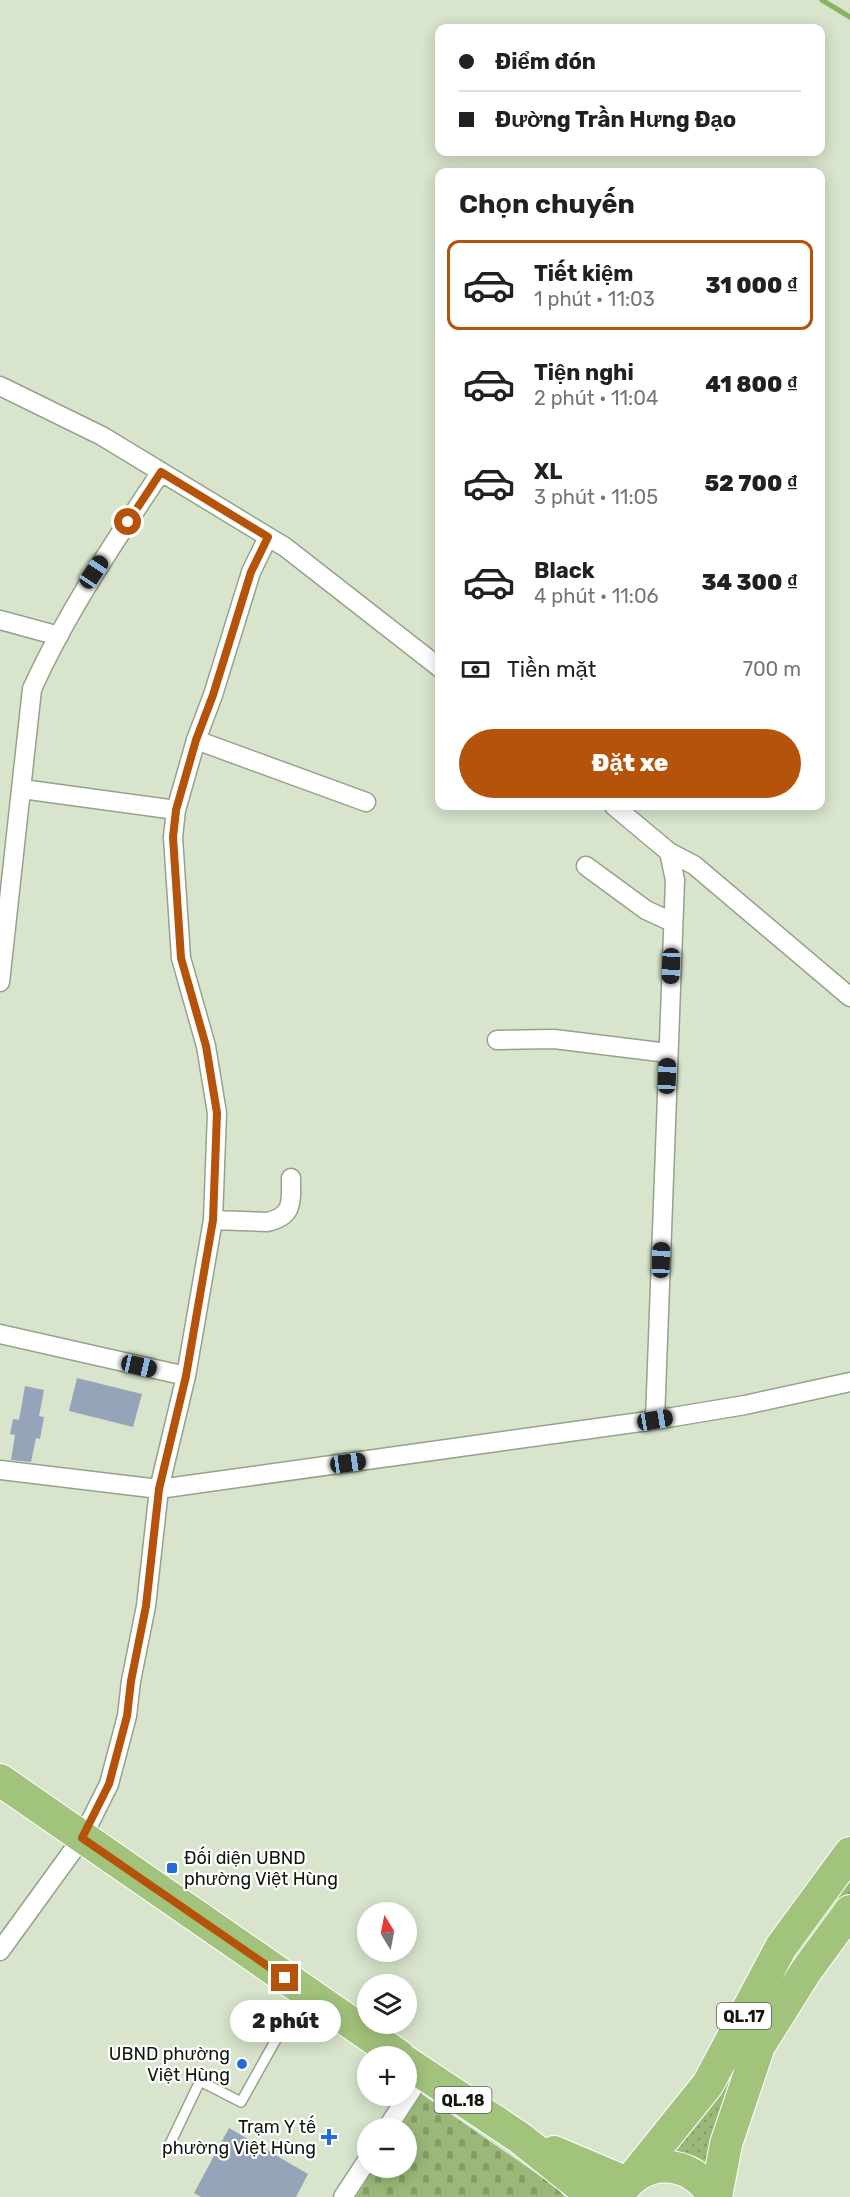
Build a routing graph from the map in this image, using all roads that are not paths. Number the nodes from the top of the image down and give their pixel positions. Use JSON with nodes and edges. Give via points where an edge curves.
{"nodes":[{"id":1,"x":0,"y":386,"type":"edge"},
{"id":2,"x":161,"y":472,"type":"junction"},
{"id":3,"x":268,"y":537,"type":"junction"},
{"id":4,"x":0,"y":620,"type":"edge"},
{"id":5,"x":60,"y":636,"type":"junction"},
{"id":6,"x":435,"y":664,"type":"edge"},
{"id":7,"x":196,"y":740,"type":"junction"},
{"id":8,"x":22,"y":789,"type":"junction"},
{"id":9,"x":366,"y":802,"type":"dead end"},
{"id":10,"x":176,"y":810,"type":"junction"},
{"id":11,"x":619,"y":810,"type":"edge"},
{"id":12,"x":669,"y":852,"type":"junction"},
{"id":13,"x":586,"y":866,"type":"dead end"},
{"id":14,"x":672,"y":922,"type":"junction"},
{"id":15,"x":0,"y":982,"type":"edge"},
{"id":16,"x":850,"y":997,"type":"edge"},
{"id":17,"x":497,"y":1040,"type":"dead end"},
{"id":18,"x":668,"y":1053,"type":"junction"},
{"id":19,"x":291,"y":1178,"type":"dead end"},
{"id":20,"x":213,"y":1220,"type":"junction"},
{"id":21,"x":0,"y":1334,"type":"edge"},
{"id":22,"x":186,"y":1376,"type":"junction"},
{"id":23,"x":850,"y":1382,"type":"edge"},
{"id":24,"x":655,"y":1420,"type":"junction"},
{"id":25,"x":0,"y":1470,"type":"edge"},
{"id":26,"x":159,"y":1489,"type":"junction"},
{"id":27,"x":0,"y":1780,"type":"edge"},
{"id":28,"x":82,"y":1838,"type":"junction"},
{"id":29,"x":850,"y":1853,"type":"edge"},
{"id":30,"x":850,"y":1911,"type":"edge"},
{"id":31,"x":0,"y":1951,"type":"edge"},
{"id":32,"x":304,"y":1990,"type":"junction"},
{"id":33,"x":383,"y":2046,"type":"edge"},
{"id":34,"x":417,"y":2069,"type":"edge"},
{"id":35,"x":520,"y":2138,"type":"junction"},
{"id":36,"x":168,"y":2148,"type":"dead end"},
{"id":37,"x":357,"y":2176,"type":"edge"},
{"id":38,"x":626,"y":2185,"type":"edge"},
{"id":39,"x":343,"y":2197,"type":"edge"},
{"id":40,"x":594,"y":2197,"type":"edge"},
{"id":41,"x":715,"y":2197,"type":"edge"}],
"edges":[{"from":1,"to":2,"type":"street","via":[[102,436]]},
{"from":2,"to":3,"type":"street"},
{"from":2,"to":5,"type":"street","via":[[94,572]]},
{"from":3,"to":6,"type":"street"},
{"from":3,"to":7,"type":"street","via":[[251,572]]},
{"from":4,"to":5,"type":"street"},
{"from":5,"to":8,"type":"street","via":[[32,689]]},
{"from":7,"to":9,"type":"street"},
{"from":7,"to":10,"type":"street"},
{"from":8,"to":10,"type":"street"},
{"from":8,"to":15,"type":"street"},
{"from":10,"to":20,"type":"street","via":[[173,837],[181,958],[206,1046],[217,1113]]},
{"from":11,"to":12,"type":"street"},
{"from":12,"to":14,"type":"street","via":[[675,880]]},
{"from":12,"to":16,"type":"street","via":[[694,865]]},
{"from":13,"to":14,"type":"street","via":[[646,910]]},
{"from":14,"to":18,"type":"street"},
{"from":17,"to":18,"type":"street","via":[[566,1040]]},
{"from":18,"to":24,"type":"street"},
{"from":19,"to":20,"type":"street","via":[[291,1205],[288,1212],[275,1220]]},
{"from":20,"to":22,"type":"street"},
{"from":21,"to":22,"type":"street"},
{"from":22,"to":26,"type":"street"},
{"from":23,"to":24,"type":"street"},
{"from":24,"to":26,"type":"street"},
{"from":25,"to":26,"type":"street"},
{"from":26,"to":28,"type":"street","via":[[146,1606],[127,1716],[109,1784]]},
{"from":27,"to":28,"type":"highway","number":"QL.18"},
{"from":28,"to":31,"type":"street"},
{"from":28,"to":32,"type":"highway","number":"QL.18"},
{"from":29,"to":38,"type":"highway","number":"QL.17","via":[[781,1947],[708,2084]]},
{"from":30,"to":41,"type":"highway","number":"QL.17","via":[[759,2046],[726,2144]]},
{"from":32,"to":33,"type":"highway","number":"QL.18"},
{"from":32,"to":36,"type":"lane","via":[[241,2102],[200,2081]]},
{"from":34,"to":35,"type":"highway","number":"QL.18"},
{"from":35,"to":38,"type":"highway","number":"QL.18"},
{"from":35,"to":40,"type":"highway","number":"QL.18"},
{"from":37,"to":39,"type":"street"},
{"from":38,"to":41,"type":"highway","via":[[657,2166],[682,2168],[703,2181]]}]}
